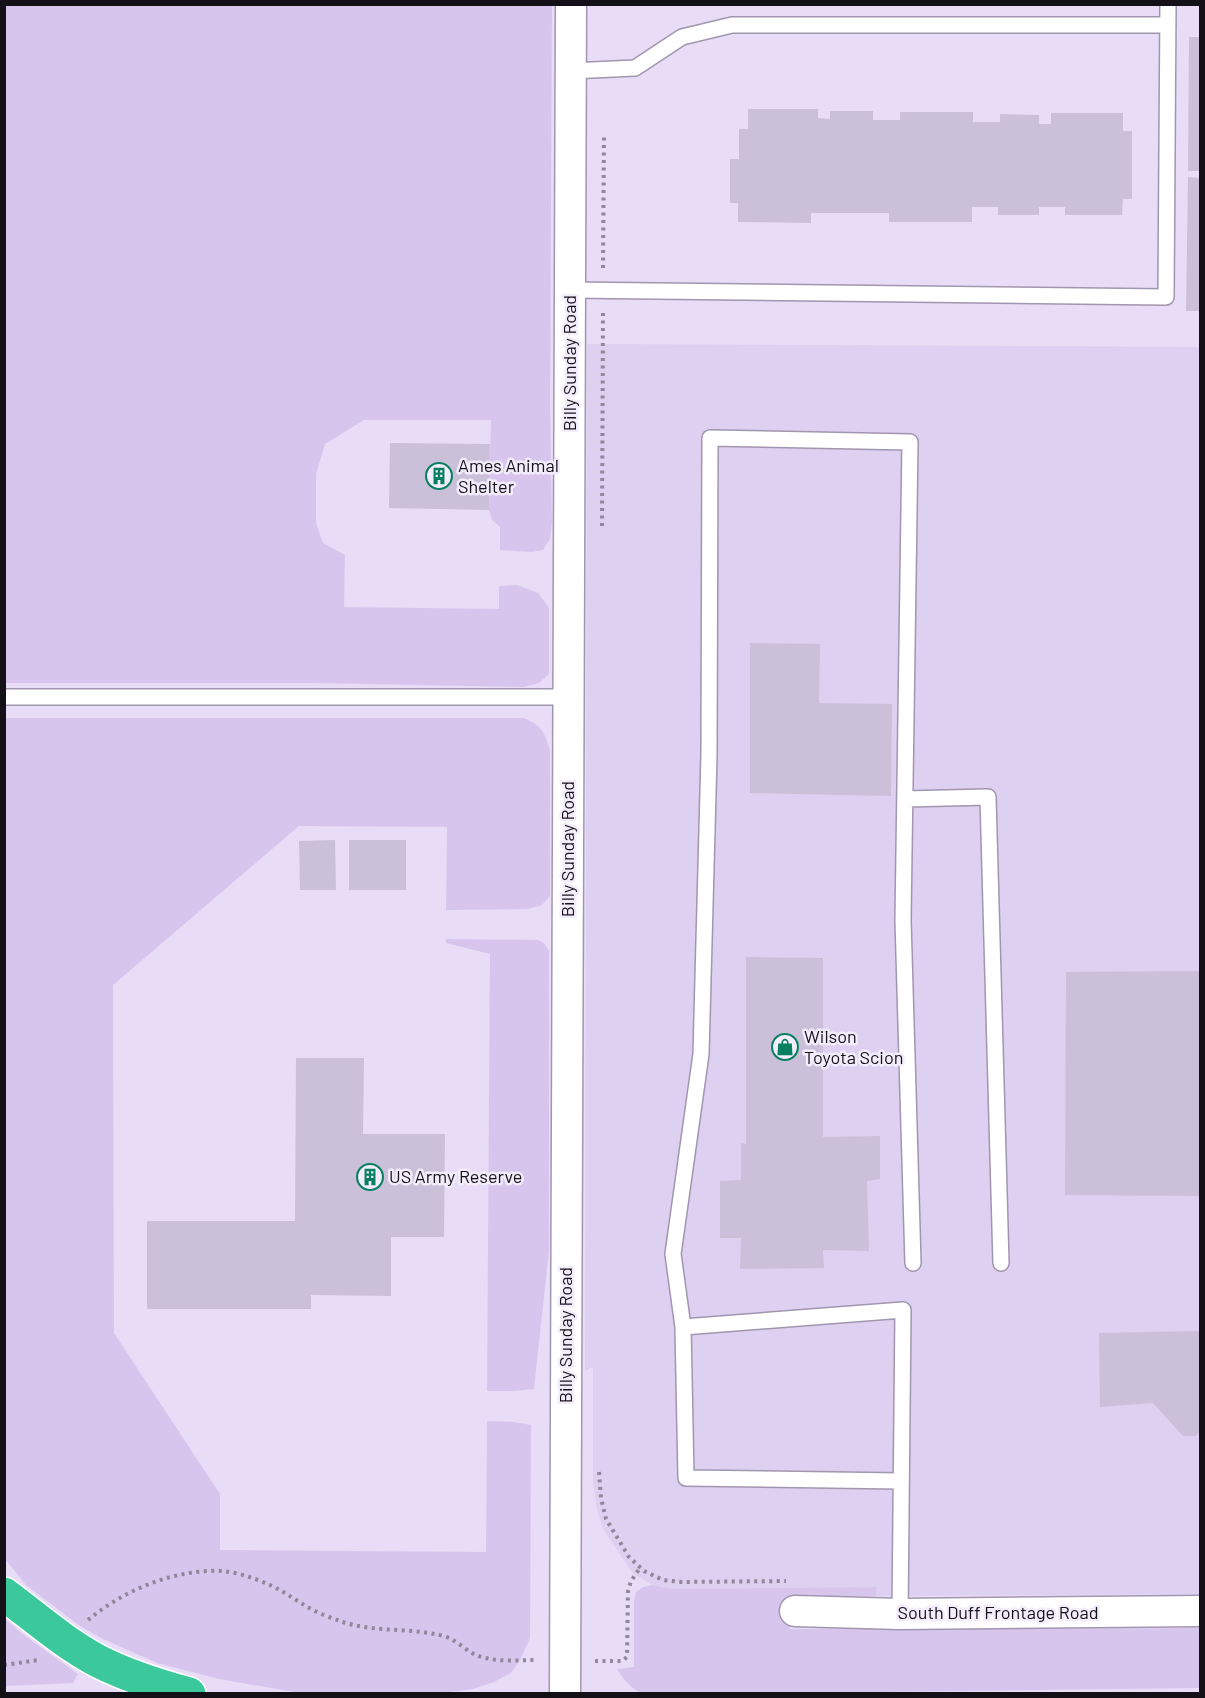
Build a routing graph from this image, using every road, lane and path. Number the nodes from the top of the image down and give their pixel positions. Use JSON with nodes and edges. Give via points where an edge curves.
{"nodes":[{"id":1,"x":571,"y":4,"type":"edge"},
{"id":2,"x":1168,"y":4,"type":"edge"},
{"id":3,"x":1168,"y":25,"type":"junction"},
{"id":4,"x":571,"y":70,"type":"junction"},
{"id":5,"x":570,"y":290,"type":"junction"},
{"id":6,"x":4,"y":697,"type":"edge"},
{"id":7,"x":568,"y":697,"type":"junction"},
{"id":8,"x":905,"y":799,"type":"junction"},
{"id":9,"x":913,"y":1263,"type":"dead end"},
{"id":10,"x":1001,"y":1263,"type":"dead end"},
{"id":11,"x":683,"y":1327,"type":"junction"},
{"id":12,"x":901,"y":1481,"type":"junction"},
{"id":13,"x":640,"y":1568,"type":"dead end"},
{"id":14,"x":4,"y":1594,"type":"edge"},
{"id":15,"x":795,"y":1611,"type":"dead end"},
{"id":16,"x":1200,"y":1611,"type":"edge"},
{"id":17,"x":900,"y":1614,"type":"junction"},
{"id":18,"x":81,"y":1626,"type":"dead end"},
{"id":19,"x":46,"y":1659,"type":"dead end"},
{"id":20,"x":520,"y":1660,"type":"dead end"},
{"id":21,"x":615,"y":1662,"type":"dead end"},
{"id":22,"x":4,"y":1665,"type":"edge"},
{"id":23,"x":189,"y":1694,"type":"edge"},
{"id":24,"x":565,"y":1694,"type":"edge"}],
"edges":[{"from":1,"to":4,"type":"street","name":"Billy Sunday Road"},
{"from":2,"to":3,"type":"lane"},
{"from":3,"to":4,"type":"lane","via":[[732,25],[682,37],[635,68]]},
{"from":3,"to":5,"type":"lane","via":[[1166,297]]},
{"from":4,"to":5,"type":"street","name":"Billy Sunday Road"},
{"from":5,"to":7,"type":"street","name":"Billy Sunday Road"},
{"from":6,"to":7,"type":"lane"},
{"from":7,"to":24,"type":"street","name":"Billy Sunday Road"},
{"from":8,"to":9,"type":"lane","via":[[903,920]]},
{"from":8,"to":10,"type":"lane","via":[[988,798]]},
{"from":8,"to":11,"type":"lane","via":[[910,442],[710,438],[709,755],[701,1054],[673,1254]]},
{"from":11,"to":12,"type":"lane","via":[[686,1478]]},
{"from":11,"to":12,"type":"lane","via":[[903,1310]]},
{"from":12,"to":17,"type":"lane"},
{"from":13,"to":21,"type":"path","via":[[628,1591],[627,1657]]},
{"from":14,"to":23,"type":"highway","via":[[99,1661]]},
{"from":15,"to":17,"type":"street","name":"South Duff Frontage Road"},
{"from":16,"to":17,"type":"street","name":"South Duff Frontage Road"},
{"from":18,"to":20,"type":"path","via":[[106,1605],[150,1584],[211,1570],[253,1578],[345,1623],[432,1634],[450,1638],[485,1658]]},
{"from":19,"to":22,"type":"path"}]}
